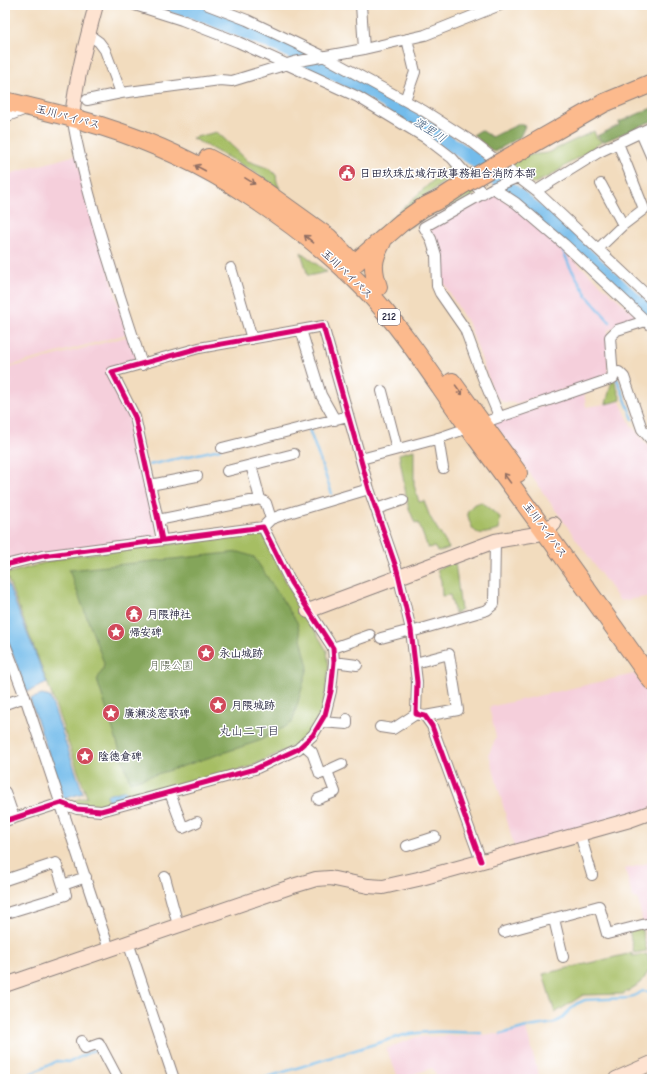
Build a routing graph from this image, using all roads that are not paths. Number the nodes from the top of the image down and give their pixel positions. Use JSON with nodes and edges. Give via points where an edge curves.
{"nodes":[{"id":1,"x":96,"y":5,"type":"edge"},
{"id":2,"x":135,"y":5,"type":"edge"},
{"id":3,"x":208,"y":5,"type":"edge"},
{"id":4,"x":361,"y":5,"type":"edge"},
{"id":5,"x":498,"y":5,"type":"edge"},
{"id":6,"x":88,"y":34,"type":"junction"},
{"id":7,"x":407,"y":39,"type":"junction"},
{"id":8,"x":364,"y":49,"type":"junction"},
{"id":9,"x":325,"y":57,"type":"junction"},
{"id":10,"x":291,"y":64,"type":"junction"},
{"id":11,"x":652,"y":83,"type":"edge"},
{"id":12,"x":5,"y":88,"type":"edge"},
{"id":13,"x":120,"y":93,"type":"junction"},
{"id":14,"x":652,"y":95,"type":"edge"},
{"id":15,"x":405,"y":100,"type":"junction"},
{"id":16,"x":5,"y":101,"type":"edge"},
{"id":17,"x":26,"y":106,"type":"junction"},
{"id":18,"x":77,"y":108,"type":"junction"},
{"id":19,"x":5,"y":117,"type":"edge"},
{"id":20,"x":652,"y":127,"type":"edge"},
{"id":21,"x":640,"y":133,"type":"junction"},
{"id":22,"x":618,"y":143,"type":"junction"},
{"id":23,"x":524,"y":149,"type":"junction"},
{"id":24,"x":652,"y":158,"type":"edge"},
{"id":25,"x":518,"y":177,"type":"junction"},
{"id":26,"x":601,"y":184,"type":"dead end"},
{"id":27,"x":494,"y":188,"type":"junction"},
{"id":28,"x":536,"y":191,"type":"junction"},
{"id":29,"x":483,"y":194,"type":"junction"},
{"id":30,"x":623,"y":225,"type":"junction"},
{"id":31,"x":386,"y":236,"type":"junction"},
{"id":32,"x":328,"y":237,"type":"junction"},
{"id":33,"x":599,"y":248,"type":"junction"},
{"id":34,"x":231,"y":268,"type":"dead end"},
{"id":35,"x":350,"y":268,"type":"junction"},
{"id":36,"x":378,"y":287,"type":"junction"},
{"id":37,"x":652,"y":300,"type":"edge"},
{"id":38,"x":650,"y":322,"type":"edge"},
{"id":39,"x":301,"y":330,"type":"junction"},
{"id":40,"x":252,"y":338,"type":"junction"},
{"id":41,"x":142,"y":365,"type":"junction"},
{"id":42,"x":613,"y":374,"type":"junction"},
{"id":43,"x":382,"y":391,"type":"dead end"},
{"id":44,"x":348,"y":416,"type":"junction"},
{"id":45,"x":499,"y":416,"type":"junction"},
{"id":46,"x":334,"y":420,"type":"junction"},
{"id":47,"x":476,"y":425,"type":"junction"},
{"id":48,"x":438,"y":438,"type":"junction"},
{"id":49,"x":652,"y":441,"type":"edge"},
{"id":50,"x":222,"y":448,"type":"dead end"},
{"id":51,"x":397,"y":449,"type":"junction"},
{"id":52,"x":294,"y":454,"type":"dead end"},
{"id":53,"x":361,"y":459,"type":"junction"},
{"id":54,"x":251,"y":465,"type":"junction"},
{"id":55,"x":443,"y":468,"type":"dead end"},
{"id":56,"x":227,"y":471,"type":"dead end"},
{"id":57,"x":197,"y":476,"type":"dead end"},
{"id":58,"x":150,"y":485,"type":"junction"},
{"id":59,"x":369,"y":489,"type":"junction"},
{"id":60,"x":260,"y":499,"type":"junction"},
{"id":61,"x":403,"y":500,"type":"dead end"},
{"id":62,"x":376,"y":509,"type":"junction"},
{"id":63,"x":271,"y":519,"type":"junction"},
{"id":64,"x":158,"y":520,"type":"junction"},
{"id":65,"x":263,"y":527,"type":"junction"},
{"id":66,"x":550,"y":527,"type":"junction"},
{"id":67,"x":162,"y":540,"type":"junction"},
{"id":68,"x":495,"y":541,"type":"junction"},
{"id":69,"x":5,"y":564,"type":"edge"},
{"id":70,"x":398,"y":577,"type":"junction"},
{"id":71,"x":308,"y":610,"type":"junction"},
{"id":72,"x":411,"y":631,"type":"junction"},
{"id":73,"x":370,"y":635,"type":"dead end"},
{"id":74,"x":381,"y":638,"type":"dead end"},
{"id":75,"x":5,"y":644,"type":"edge"},
{"id":76,"x":333,"y":648,"type":"junction"},
{"id":77,"x":334,"y":662,"type":"junction"},
{"id":78,"x":652,"y":662,"type":"edge"},
{"id":79,"x":415,"y":663,"type":"junction"},
{"id":80,"x":357,"y":665,"type":"dead end"},
{"id":81,"x":652,"y":681,"type":"edge"},
{"id":82,"x":25,"y":697,"type":"junction"},
{"id":83,"x":5,"y":704,"type":"edge"},
{"id":84,"x":421,"y":715,"type":"junction"},
{"id":85,"x":348,"y":719,"type":"dead end"},
{"id":86,"x":321,"y":722,"type":"junction"},
{"id":87,"x":380,"y":727,"type":"dead end"},
{"id":88,"x":303,"y":744,"type":"junction"},
{"id":89,"x":342,"y":764,"type":"dead end"},
{"id":90,"x":327,"y":771,"type":"junction"},
{"id":91,"x":5,"y":792,"type":"edge"},
{"id":92,"x":170,"y":793,"type":"junction"},
{"id":93,"x":318,"y":799,"type":"dead end"},
{"id":94,"x":61,"y":803,"type":"junction"},
{"id":95,"x":652,"y":812,"type":"edge"},
{"id":96,"x":10,"y":820,"type":"edge"},
{"id":97,"x":197,"y":822,"type":"dead end"},
{"id":98,"x":580,"y":834,"type":"junction"},
{"id":99,"x":435,"y":837,"type":"dead end"},
{"id":100,"x":407,"y":846,"type":"dead end"},
{"id":101,"x":481,"y":861,"type":"junction"},
{"id":102,"x":592,"y":875,"type":"dead end"},
{"id":103,"x":86,"y":877,"type":"junction"},
{"id":104,"x":165,"y":877,"type":"dead end"},
{"id":105,"x":5,"y":880,"type":"edge"},
{"id":106,"x":63,"y":885,"type":"junction"},
{"id":107,"x":10,"y":912,"type":"dead end"},
{"id":108,"x":554,"y":919,"type":"junction"},
{"id":109,"x":646,"y":924,"type":"dead end"},
{"id":110,"x":178,"y":925,"type":"junction"},
{"id":111,"x":504,"y":932,"type":"dead end"},
{"id":112,"x":128,"y":942,"type":"junction"},
{"id":113,"x":109,"y":949,"type":"junction"},
{"id":114,"x":563,"y":957,"type":"dead end"},
{"id":115,"x":5,"y":985,"type":"edge"},
{"id":116,"x":82,"y":1041,"type":"dead end"},
{"id":117,"x":652,"y":1063,"type":"edge"},
{"id":118,"x":118,"y":1079,"type":"edge"},
{"id":119,"x":174,"y":1079,"type":"edge"},
{"id":120,"x":616,"y":1079,"type":"edge"}],
"edges":[{"from":1,"to":6,"type":"street"},
{"from":2,"to":10,"type":"street","via":[[182,20]]},
{"from":3,"to":9,"type":"street","via":[[247,20]]},
{"from":4,"to":8,"type":"street"},
{"from":5,"to":7,"type":"street","via":[[425,35]]},
{"from":6,"to":13,"type":"street","via":[[105,50]]},
{"from":6,"to":18,"type":"street"},
{"from":7,"to":8,"type":"street"},
{"from":7,"to":15,"type":"street","via":[[415,72]]},
{"from":8,"to":9,"type":"street"},
{"from":9,"to":10,"type":"street"},
{"from":9,"to":15,"type":"street"},
{"from":10,"to":13,"type":"street","via":[[232,81],[220,80]]},
{"from":10,"to":29,"type":"street","via":[[358,97],[426,138],[456,161]]},
{"from":11,"to":23,"type":"highway","via":[[604,103]]},
{"from":12,"to":18,"type":"highway","name":"玉川バイパス","number":"212"},
{"from":13,"to":18,"type":"street"},
{"from":14,"to":23,"type":"highway"},
{"from":15,"to":25,"type":"street","via":[[471,141]]},
{"from":16,"to":17,"type":"highway","name":"玉川バイパス","number":"212"},
{"from":17,"to":18,"type":"highway","name":"玉川バイパス","number":"212"},
{"from":17,"to":19,"type":"street","via":[[21,111]]},
{"from":18,"to":32,"type":"highway","name":"玉川バイパス","number":"212","one_way":true,"via":[[120,120],[204,156],[264,191]]},
{"from":35,"to":18,"type":"highway","name":"玉川バイパス","number":"212","one_way":true,"via":[[247,194],[165,150],[127,135]]},
{"from":18,"to":41,"type":"street","via":[[82,165],[100,233]]},
{"from":20,"to":21,"type":"street"},
{"from":21,"to":22,"type":"street"},
{"from":21,"to":24,"type":"street"},
{"from":22,"to":28,"type":"street"},
{"from":22,"to":30,"type":"street","via":[[644,209]]},
{"from":23,"to":31,"type":"highway","bridge":true,"via":[[422,208]]},
{"from":25,"to":27,"type":"street"},
{"from":25,"to":28,"type":"street"},
{"from":26,"to":30,"type":"street"},
{"from":27,"to":29,"type":"street"},
{"from":27,"to":38,"type":"street","via":[[516,203],[564,244]]},
{"from":28,"to":33,"type":"street"},
{"from":29,"to":45,"type":"street","via":[[424,227],[436,256],[437,286],[464,329]]},
{"from":30,"to":33,"type":"street"},
{"from":31,"to":32,"type":"highway","via":[[363,245],[343,243]]},
{"from":31,"to":35,"type":"highway"},
{"from":31,"to":36,"type":"highway","via":[[373,262]]},
{"from":32,"to":35,"type":"highway","name":"玉川バイパス","number":"212"},
{"from":33,"to":37,"type":"street"},
{"from":34,"to":40,"type":"street"},
{"from":35,"to":36,"type":"highway","name":"玉川バイパス","number":"212"},
{"from":35,"to":47,"type":"highway","name":"玉川バイパス","number":"212"},
{"from":36,"to":47,"type":"highway","name":"玉川バイパス","number":"212","one_way":true,"via":[[432,354]]},
{"from":38,"to":42,"type":"street","via":[[617,330],[610,337]]},
{"from":39,"to":40,"type":"street"},
{"from":39,"to":44,"type":"street","via":[[323,326]]},
{"from":39,"to":46,"type":"street","via":[[321,395]]},
{"from":40,"to":41,"type":"street","via":[[199,348]]},
{"from":41,"to":58,"type":"street","via":[[112,372],[136,417]]},
{"from":42,"to":45,"type":"street","via":[[613,378]]},
{"from":42,"to":49,"type":"street","via":[[618,372],[624,377],[642,429]]},
{"from":43,"to":51,"type":"street"},
{"from":44,"to":46,"type":"street"},
{"from":44,"to":53,"type":"street"},
{"from":45,"to":47,"type":"street"},
{"from":46,"to":50,"type":"street"},
{"from":47,"to":48,"type":"street"},
{"from":47,"to":66,"type":"highway","name":"玉川バイパス","number":"212"},
{"from":48,"to":51,"type":"street"},
{"from":48,"to":55,"type":"street"},
{"from":51,"to":53,"type":"street"},
{"from":52,"to":54,"type":"street"},
{"from":53,"to":59,"type":"street"},
{"from":54,"to":56,"type":"street"},
{"from":54,"to":60,"type":"street"},
{"from":57,"to":58,"type":"street"},
{"from":58,"to":64,"type":"street"},
{"from":59,"to":62,"type":"street"},
{"from":59,"to":63,"type":"street"},
{"from":60,"to":63,"type":"street","via":[[266,503]]},
{"from":60,"to":64,"type":"street"},
{"from":61,"to":62,"type":"street"},
{"from":62,"to":70,"type":"street"},
{"from":63,"to":65,"type":"street"},
{"from":64,"to":67,"type":"street"},
{"from":65,"to":67,"type":"street"},
{"from":65,"to":71,"type":"street","via":[[291,583]]},
{"from":66,"to":68,"type":"street","via":[[536,534]]},
{"from":66,"to":78,"type":"highway","name":"玉川バイパス","number":"212"},
{"from":66,"to":81,"type":"highway","name":"玉川バイパス","number":"212"},
{"from":67,"to":69,"type":"street","via":[[42,556]]},
{"from":68,"to":70,"type":"street"},
{"from":68,"to":72,"type":"street","via":[[494,604],[487,610]]},
{"from":70,"to":71,"type":"street"},
{"from":70,"to":72,"type":"street"},
{"from":71,"to":76,"type":"street"},
{"from":72,"to":74,"type":"street"},
{"from":72,"to":79,"type":"street"},
{"from":73,"to":76,"type":"street"},
{"from":75,"to":82,"type":"street"},
{"from":76,"to":77,"type":"street"},
{"from":77,"to":80,"type":"street"},
{"from":77,"to":86,"type":"street","via":[[331,691]]},
{"from":79,"to":84,"type":"street"},
{"from":79,"to":84,"type":"street","via":[[449,654],[458,710]]},
{"from":82,"to":83,"type":"street"},
{"from":82,"to":94,"type":"street"},
{"from":84,"to":87,"type":"street","via":[[393,729]]},
{"from":84,"to":101,"type":"street","via":[[432,726]]},
{"from":85,"to":86,"type":"street","via":[[347,724]]},
{"from":86,"to":88,"type":"street"},
{"from":88,"to":90,"type":"street","via":[[312,752],[320,774]]},
{"from":88,"to":92,"type":"street","via":[[298,749],[255,769]]},
{"from":89,"to":90,"type":"street"},
{"from":90,"to":93,"type":"street","via":[[335,792]]},
{"from":91,"to":96,"type":"street"},
{"from":92,"to":94,"type":"street","via":[[101,811],[77,809]]},
{"from":92,"to":97,"type":"street","via":[[183,828]]},
{"from":94,"to":96,"type":"street"},
{"from":94,"to":103,"type":"street"},
{"from":95,"to":98,"type":"street"},
{"from":98,"to":101,"type":"street"},
{"from":98,"to":102,"type":"street"},
{"from":99,"to":100,"type":"street"},
{"from":101,"to":110,"type":"street","via":[[383,887],[330,878],[316,880]]},
{"from":103,"to":106,"type":"street"},
{"from":103,"to":113,"type":"street"},
{"from":104,"to":110,"type":"street"},
{"from":105,"to":106,"type":"street","via":[[56,863]]},
{"from":106,"to":107,"type":"street","via":[[66,895]]},
{"from":108,"to":109,"type":"street","via":[[598,906],[607,934]]},
{"from":108,"to":111,"type":"street"},
{"from":108,"to":114,"type":"street"},
{"from":110,"to":112,"type":"street"},
{"from":112,"to":113,"type":"street"},
{"from":112,"to":119,"type":"street"},
{"from":113,"to":115,"type":"street"},
{"from":116,"to":118,"type":"street","via":[[85,1048],[99,1043]]},
{"from":117,"to":120,"type":"street"}]}
